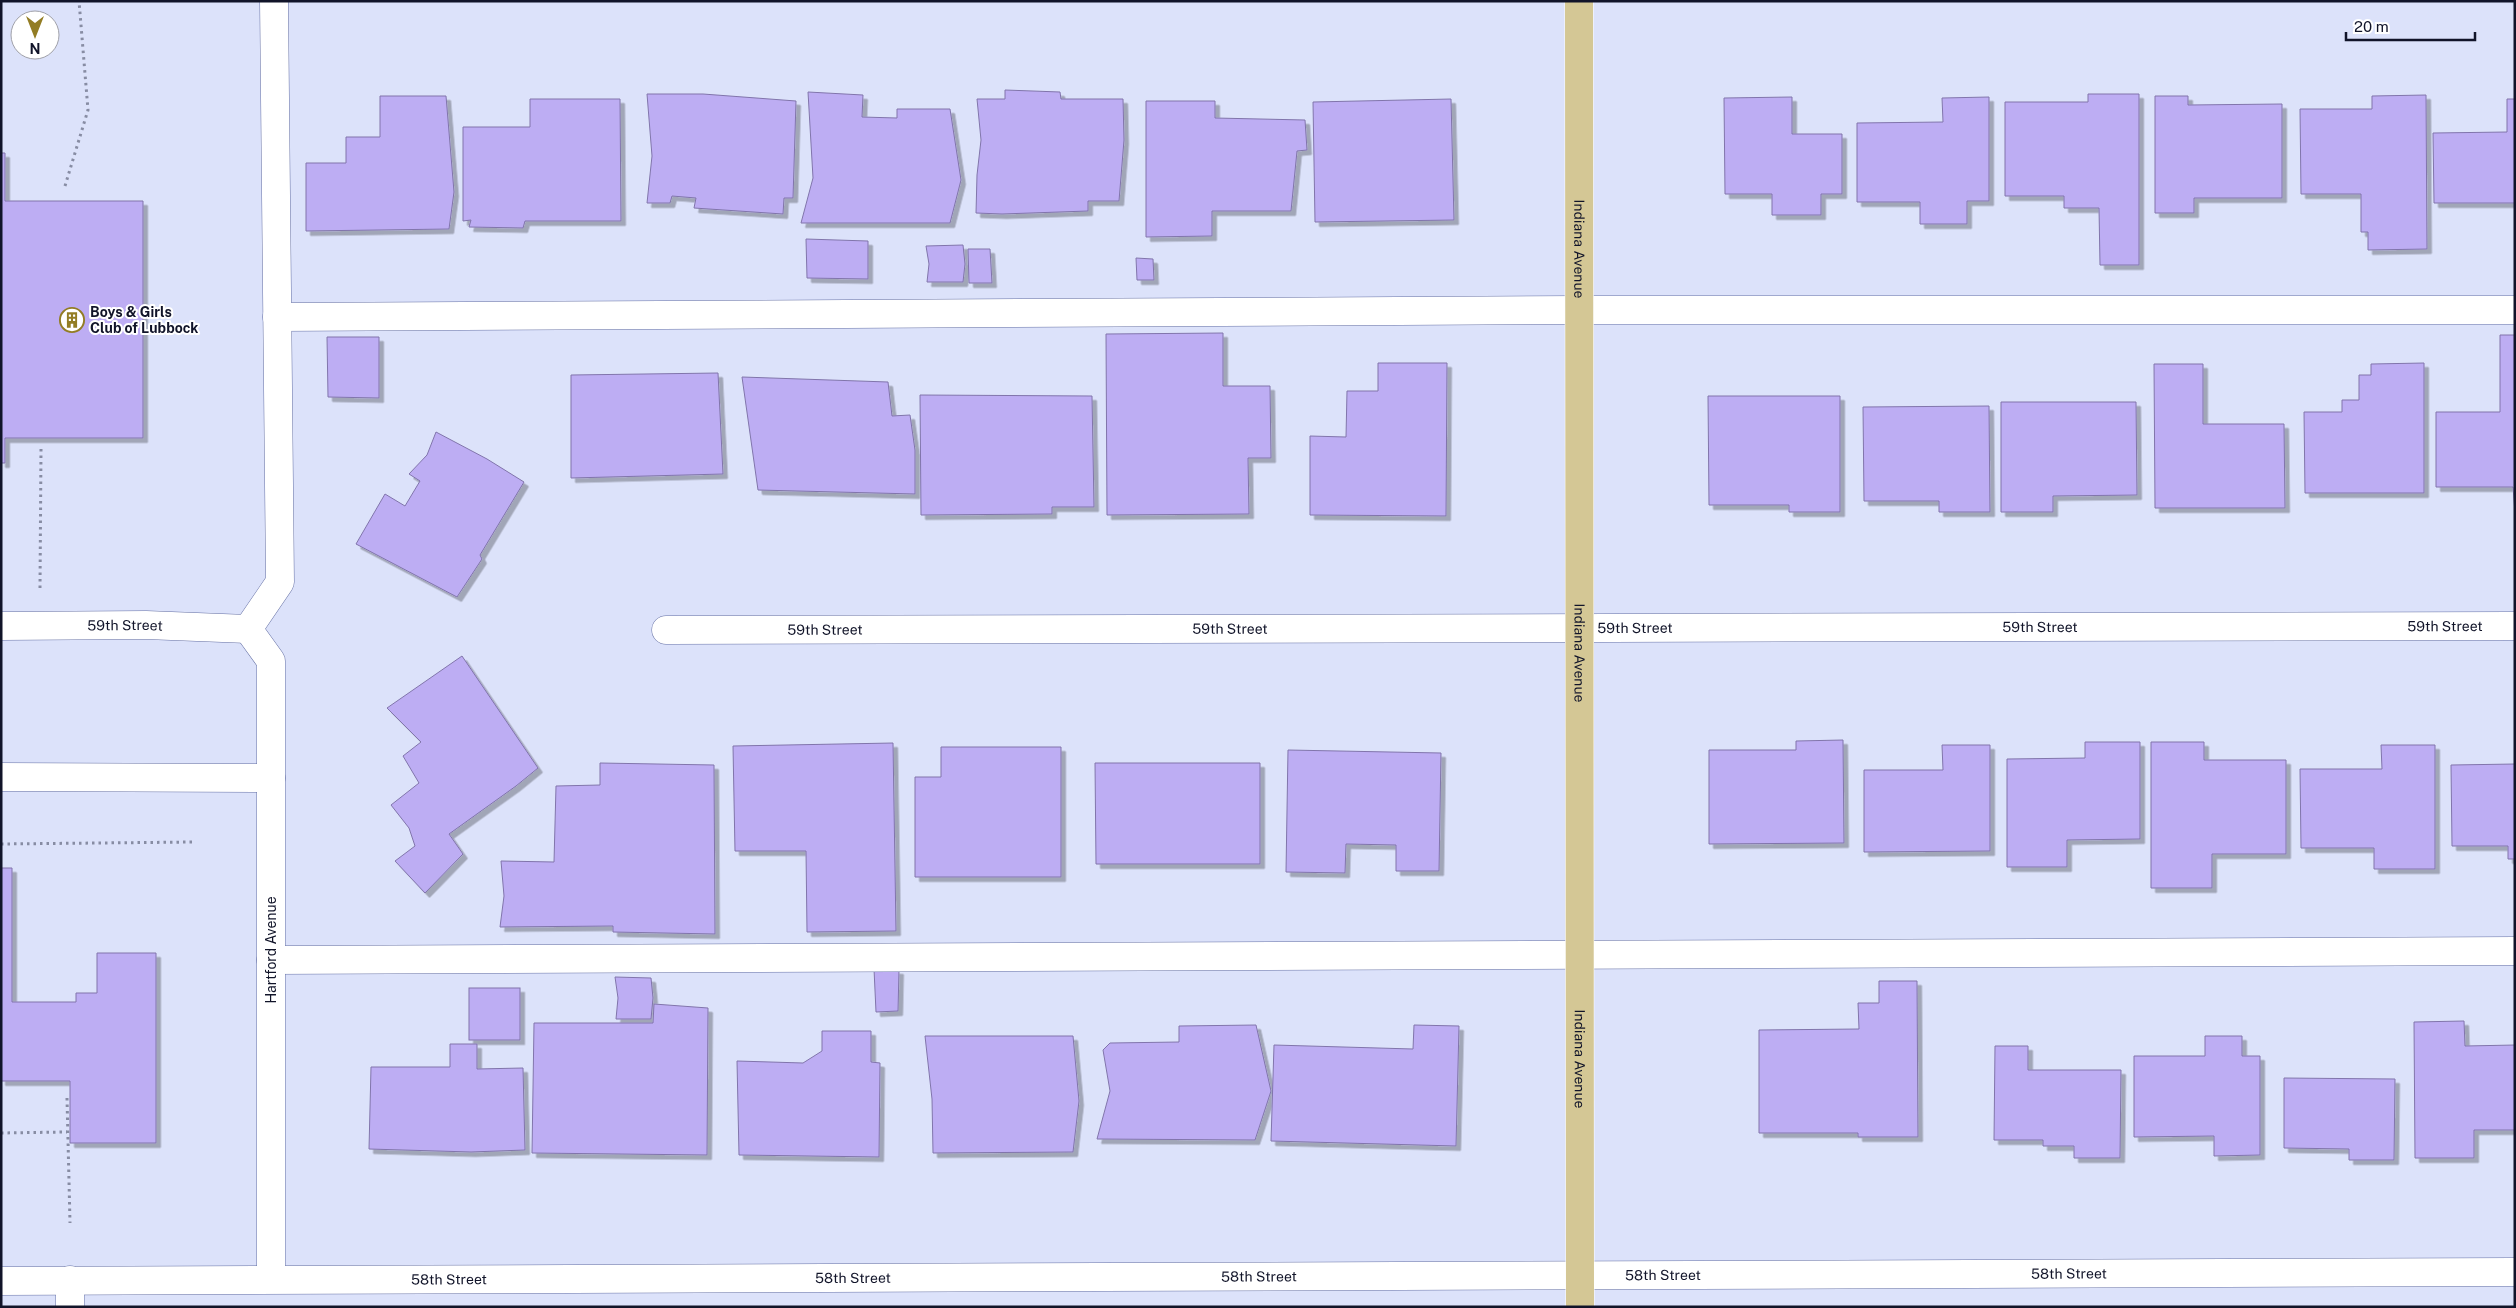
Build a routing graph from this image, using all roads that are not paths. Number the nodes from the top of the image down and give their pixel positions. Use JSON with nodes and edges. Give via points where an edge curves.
{"nodes":[{"id":1,"x":274,"y":1,"type":"edge"},
{"id":2,"x":1579,"y":1,"type":"edge"},
{"id":3,"x":1580,"y":310,"type":"junction"},
{"id":4,"x":2515,"y":310,"type":"edge"},
{"id":5,"x":277,"y":317,"type":"junction"},
{"id":6,"x":1,"y":626,"type":"edge"},
{"id":7,"x":2515,"y":626,"type":"edge"},
{"id":8,"x":248,"y":629,"type":"junction"},
{"id":9,"x":1580,"y":629,"type":"junction"},
{"id":10,"x":666,"y":630,"type":"dead end"},
{"id":11,"x":1,"y":777,"type":"edge"},
{"id":12,"x":271,"y":778,"type":"junction"},
{"id":13,"x":2515,"y":951,"type":"edge"},
{"id":14,"x":1580,"y":954,"type":"junction"},
{"id":15,"x":271,"y":960,"type":"junction"},
{"id":16,"x":2515,"y":1272,"type":"edge"},
{"id":17,"x":1580,"y":1274,"type":"junction"},
{"id":18,"x":271,"y":1279,"type":"junction"},
{"id":19,"x":70,"y":1280,"type":"junction"},
{"id":20,"x":1,"y":1281,"type":"edge"},
{"id":21,"x":70,"y":1307,"type":"edge"},
{"id":22,"x":1580,"y":1307,"type":"edge"}],
"edges":[{"from":1,"to":5,"type":"street"},
{"from":2,"to":3,"type":"main road","name":"Indiana Avenue"},
{"from":3,"to":4,"type":"street"},
{"from":3,"to":5,"type":"street"},
{"from":3,"to":9,"type":"main road","name":"Indiana Avenue"},
{"from":5,"to":8,"type":"street","via":[[280,582]]},
{"from":6,"to":8,"type":"street","name":"59th Street","via":[[146,625]]},
{"from":7,"to":9,"type":"street","name":"59th Street"},
{"from":8,"to":12,"type":"street","name":"Hartford Avenue","via":[[271,662]]},
{"from":9,"to":10,"type":"street","name":"59th Street"},
{"from":9,"to":14,"type":"main road","name":"Indiana Avenue"},
{"from":11,"to":12,"type":"street"},
{"from":12,"to":15,"type":"street","name":"Hartford Avenue"},
{"from":13,"to":14,"type":"street"},
{"from":14,"to":15,"type":"street"},
{"from":14,"to":17,"type":"main road","name":"Indiana Avenue"},
{"from":15,"to":18,"type":"street","name":"Hartford Avenue"},
{"from":16,"to":17,"type":"street","name":"58th Street"},
{"from":17,"to":18,"type":"street","name":"58th Street"},
{"from":17,"to":22,"type":"main road","name":"Indiana Avenue"},
{"from":18,"to":19,"type":"street","name":"58th Street"},
{"from":19,"to":20,"type":"street","name":"58th Street"},
{"from":19,"to":21,"type":"street"}]}
